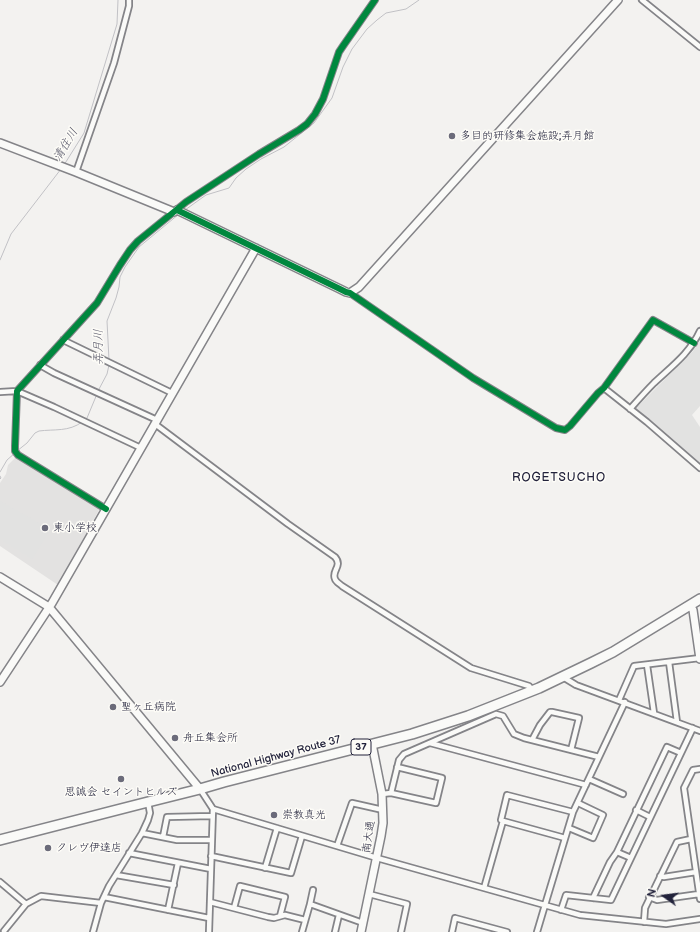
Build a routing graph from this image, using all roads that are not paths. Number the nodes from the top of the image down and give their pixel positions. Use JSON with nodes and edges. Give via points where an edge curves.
{"nodes":[{"id":1,"x":129,"y":0,"type":"edge"},
{"id":2,"x":375,"y":0,"type":"edge"},
{"id":3,"x":618,"y":0,"type":"edge"},
{"id":4,"x":642,"y":0,"type":"edge"},
{"id":5,"x":700,"y":47,"type":"edge"},
{"id":6,"x":0,"y":143,"type":"edge"},
{"id":7,"x":76,"y":172,"type":"junction"},
{"id":8,"x":176,"y":211,"type":"junction"},
{"id":9,"x":256,"y":248,"type":"junction"},
{"id":10,"x":350,"y":293,"type":"junction"},
{"id":11,"x":700,"y":334,"type":"edge"},
{"id":12,"x":63,"y":340,"type":"junction"},
{"id":13,"x":694,"y":343,"type":"junction"},
{"id":14,"x":40,"y":365,"type":"junction"},
{"id":15,"x":604,"y":388,"type":"junction"},
{"id":16,"x":17,"y":391,"type":"junction"},
{"id":17,"x":0,"y":392,"type":"edge"},
{"id":18,"x":172,"y":393,"type":"junction"},
{"id":19,"x":630,"y":409,"type":"junction"},
{"id":20,"x":156,"y":422,"type":"junction"},
{"id":21,"x":141,"y":448,"type":"junction"},
{"id":22,"x":700,"y":468,"type":"edge"},
{"id":23,"x":106,"y":509,"type":"junction"},
{"id":24,"x":0,"y":577,"type":"edge"},
{"id":25,"x":700,"y":599,"type":"edge"},
{"id":26,"x":690,"y":605,"type":"junction"},
{"id":27,"x":49,"y":607,"type":"junction"},
{"id":28,"x":700,"y":658,"type":"edge"},
{"id":29,"x":668,"y":662,"type":"junction"},
{"id":30,"x":647,"y":664,"type":"junction"},
{"id":31,"x":2,"y":673,"type":"edge"},
{"id":32,"x":563,"y":677,"type":"junction"},
{"id":33,"x":0,"y":682,"type":"edge"},
{"id":34,"x":533,"y":691,"type":"junction"},
{"id":35,"x":619,"y":700,"type":"junction"},
{"id":36,"x":625,"y":702,"type":"junction"},
{"id":37,"x":654,"y":713,"type":"junction"},
{"id":38,"x":677,"y":722,"type":"junction"},
{"id":39,"x":693,"y":728,"type":"junction"},
{"id":40,"x":700,"y":731,"type":"edge"},
{"id":41,"x":532,"y":740,"type":"junction"},
{"id":42,"x":430,"y":743,"type":"junction"},
{"id":43,"x":372,"y":744,"type":"junction"},
{"id":44,"x":571,"y":750,"type":"junction"},
{"id":45,"x":681,"y":753,"type":"junction"},
{"id":46,"x":599,"y":758,"type":"junction"},
{"id":47,"x":398,"y":767,"type":"junction"},
{"id":48,"x":700,"y":769,"type":"edge"},
{"id":49,"x":589,"y":780,"type":"junction"},
{"id":50,"x":586,"y":785,"type":"junction"},
{"id":51,"x":200,"y":789,"type":"junction"},
{"id":52,"x":391,"y":793,"type":"junction"},
{"id":53,"x":382,"y":794,"type":"junction"},
{"id":54,"x":622,"y":794,"type":"dead end"},
{"id":55,"x":148,"y":802,"type":"junction"},
{"id":56,"x":578,"y":803,"type":"junction"},
{"id":57,"x":213,"y":809,"type":"junction"},
{"id":58,"x":383,"y":810,"type":"junction"},
{"id":59,"x":636,"y":810,"type":"junction"},
{"id":60,"x":573,"y":812,"type":"junction"},
{"id":61,"x":212,"y":816,"type":"junction"},
{"id":62,"x":650,"y":817,"type":"junction"},
{"id":63,"x":503,"y":820,"type":"junction"},
{"id":64,"x":277,"y":828,"type":"junction"},
{"id":65,"x":569,"y":828,"type":"junction"},
{"id":66,"x":142,"y":833,"type":"junction"},
{"id":67,"x":302,"y":836,"type":"junction"},
{"id":68,"x":163,"y":837,"type":"junction"},
{"id":69,"x":565,"y":838,"type":"junction"},
{"id":70,"x":691,"y":839,"type":"junction"},
{"id":71,"x":0,"y":840,"type":"edge"},
{"id":72,"x":212,"y":840,"type":"junction"},
{"id":73,"x":337,"y":846,"type":"junction"},
{"id":74,"x":617,"y":852,"type":"junction"},
{"id":75,"x":129,"y":853,"type":"junction"},
{"id":76,"x":211,"y":856,"type":"junction"},
{"id":77,"x":377,"y":858,"type":"junction"},
{"id":78,"x":631,"y":858,"type":"junction"},
{"id":79,"x":178,"y":863,"type":"junction"},
{"id":80,"x":265,"y":868,"type":"junction"},
{"id":81,"x":211,"y":869,"type":"junction"},
{"id":82,"x":696,"y":872,"type":"junction"},
{"id":83,"x":116,"y":875,"type":"junction"},
{"id":84,"x":660,"y":876,"type":"junction"},
{"id":85,"x":0,"y":882,"type":"edge"},
{"id":86,"x":174,"y":885,"type":"junction"},
{"id":87,"x":484,"y":888,"type":"junction"},
{"id":88,"x":313,"y":890,"type":"dead end"},
{"id":89,"x":369,"y":894,"type":"junction"},
{"id":90,"x":699,"y":894,"type":"edge"},
{"id":91,"x":104,"y":896,"type":"junction"},
{"id":92,"x":649,"y":897,"type":"junction"},
{"id":93,"x":593,"y":898,"type":"junction"},
{"id":94,"x":700,"y":900,"type":"edge"},
{"id":95,"x":210,"y":902,"type":"junction"},
{"id":96,"x":101,"y":903,"type":"junction"},
{"id":97,"x":26,"y":904,"type":"junction"},
{"id":98,"x":310,"y":904,"type":"junction"},
{"id":99,"x":545,"y":905,"type":"junction"},
{"id":100,"x":234,"y":908,"type":"junction"},
{"id":101,"x":168,"y":910,"type":"junction"},
{"id":102,"x":561,"y":910,"type":"junction"},
{"id":103,"x":339,"y":915,"type":"junction"},
{"id":104,"x":280,"y":916,"type":"junction"},
{"id":105,"x":210,"y":918,"type":"junction"},
{"id":106,"x":700,"y":919,"type":"edge"},
{"id":107,"x":305,"y":920,"type":"junction"},
{"id":108,"x":644,"y":922,"type":"junction"},
{"id":109,"x":362,"y":923,"type":"junction"},
{"id":110,"x":485,"y":926,"type":"junction"},
{"id":111,"x":3,"y":930,"type":"edge"},
{"id":112,"x":93,"y":932,"type":"edge"},
{"id":113,"x":209,"y":932,"type":"edge"},
{"id":114,"x":302,"y":932,"type":"edge"},
{"id":115,"x":335,"y":932,"type":"edge"},
{"id":116,"x":361,"y":932,"type":"edge"},
{"id":117,"x":401,"y":932,"type":"edge"},
{"id":118,"x":452,"y":932,"type":"edge"},
{"id":119,"x":483,"y":932,"type":"edge"},
{"id":120,"x":507,"y":932,"type":"edge"},
{"id":121,"x":537,"y":932,"type":"edge"}],
"edges":[{"from":1,"to":7,"type":"street","via":[[114,63]]},
{"from":2,"to":8,"type":"street","via":[[342,46],[323,99],[307,124]]},
{"from":3,"to":10,"type":"street","via":[[359,287]]},
{"from":4,"to":5,"type":"street"},
{"from":6,"to":7,"type":"street"},
{"from":7,"to":8,"type":"street"},
{"from":8,"to":9,"type":"street"},
{"from":8,"to":12,"type":"street","via":[[130,250],[97,303]]},
{"from":9,"to":10,"type":"street"},
{"from":9,"to":18,"type":"street"},
{"from":10,"to":15,"type":"street","via":[[473,378],[556,428],[566,430]]},
{"from":11,"to":13,"type":"street"},
{"from":12,"to":14,"type":"street"},
{"from":12,"to":18,"type":"street"},
{"from":13,"to":15,"type":"street","via":[[653,320]]},
{"from":13,"to":19,"type":"street"},
{"from":14,"to":16,"type":"street"},
{"from":14,"to":20,"type":"street"},
{"from":15,"to":19,"type":"street"},
{"from":16,"to":17,"type":"street"},
{"from":16,"to":21,"type":"street"},
{"from":16,"to":23,"type":"street","via":[[15,450],[18,454]]},
{"from":18,"to":20,"type":"street"},
{"from":19,"to":22,"type":"street"},
{"from":20,"to":21,"type":"street"},
{"from":20,"to":34,"type":"street","via":[[335,557],[338,563],[334,579],[342,586],[471,668],[529,686]]},
{"from":21,"to":23,"type":"street"},
{"from":23,"to":27,"type":"street"},
{"from":24,"to":27,"type":"street"},
{"from":25,"to":26,"type":"highway","name":"National Highway Route 37","number":"37"},
{"from":26,"to":28,"type":"street","via":[[693,610]]},
{"from":26,"to":32,"type":"highway","name":"National Highway Route 37","number":"37","via":[[613,652]]},
{"from":27,"to":31,"type":"street"},
{"from":27,"to":51,"type":"street"},
{"from":28,"to":29,"type":"street"},
{"from":29,"to":30,"type":"street"},
{"from":29,"to":38,"type":"street"},
{"from":30,"to":35,"type":"street","via":[[634,666]]},
{"from":30,"to":37,"type":"street"},
{"from":31,"to":33,"type":"street"},
{"from":32,"to":34,"type":"highway","name":"National Highway Route 37","number":"37"},
{"from":32,"to":35,"type":"street","via":[[576,685]]},
{"from":34,"to":43,"type":"highway","name":"National Highway Route 37","number":"37","via":[[468,716]]},
{"from":35,"to":36,"type":"street"},
{"from":36,"to":37,"type":"street"},
{"from":36,"to":46,"type":"street"},
{"from":37,"to":38,"type":"street"},
{"from":38,"to":39,"type":"street"},
{"from":39,"to":40,"type":"street"},
{"from":39,"to":45,"type":"street"},
{"from":41,"to":42,"type":"street","via":[[514,734],[503,716],[496,714]]},
{"from":41,"to":44,"type":"street"},
{"from":41,"to":44,"type":"street","via":[[550,712],[579,718]]},
{"from":42,"to":47,"type":"street","via":[[404,754],[399,760]]},
{"from":42,"to":50,"type":"street"},
{"from":43,"to":51,"type":"highway","name":"National Highway Route 37","number":"37"},
{"from":43,"to":53,"type":"street","name":"南大通"},
{"from":44,"to":46,"type":"street"},
{"from":45,"to":59,"type":"street","via":[[667,747]]},
{"from":45,"to":62,"type":"street"},
{"from":46,"to":49,"type":"street"},
{"from":47,"to":52,"type":"street"},
{"from":47,"to":52,"type":"street","via":[[442,778],[438,797],[436,803]]},
{"from":48,"to":70,"type":"street","via":[[693,770],[684,788]]},
{"from":49,"to":50,"type":"street"},
{"from":49,"to":54,"type":"street"},
{"from":50,"to":56,"type":"street"},
{"from":51,"to":55,"type":"highway","name":"National Highway Route 37","number":"37"},
{"from":51,"to":57,"type":"street"},
{"from":52,"to":53,"type":"street"},
{"from":53,"to":58,"type":"street","name":"南大通"},
{"from":55,"to":66,"type":"street","via":[[150,813]]},
{"from":55,"to":71,"type":"highway","name":"National Highway Route 37","number":"37"},
{"from":56,"to":60,"type":"street"},
{"from":56,"to":65,"type":"street","via":[[603,815],[593,838]]},
{"from":57,"to":61,"type":"street"},
{"from":57,"to":64,"type":"street"},
{"from":58,"to":73,"type":"street","via":[[352,803]]},
{"from":58,"to":77,"type":"street","name":"南大通"},
{"from":59,"to":62,"type":"street"},
{"from":59,"to":74,"type":"street"},
{"from":60,"to":63,"type":"street","via":[[507,795]]},
{"from":60,"to":65,"type":"street"},
{"from":61,"to":68,"type":"street","via":[[167,817]]},
{"from":61,"to":72,"type":"street"},
{"from":62,"to":78,"type":"street"},
{"from":63,"to":69,"type":"street"},
{"from":63,"to":87,"type":"street"},
{"from":64,"to":67,"type":"street"},
{"from":64,"to":80,"type":"street"},
{"from":65,"to":69,"type":"street"},
{"from":66,"to":68,"type":"street"},
{"from":66,"to":75,"type":"street"},
{"from":67,"to":73,"type":"street"},
{"from":67,"to":80,"type":"street","via":[[291,873]]},
{"from":68,"to":72,"type":"street","via":[[177,840]]},
{"from":69,"to":99,"type":"street"},
{"from":70,"to":82,"type":"street"},
{"from":70,"to":84,"type":"street","via":[[676,842]]},
{"from":72,"to":76,"type":"street"},
{"from":73,"to":77,"type":"street"},
{"from":74,"to":78,"type":"street"},
{"from":74,"to":93,"type":"street"},
{"from":75,"to":79,"type":"street"},
{"from":75,"to":83,"type":"street"},
{"from":76,"to":80,"type":"street"},
{"from":76,"to":81,"type":"street"},
{"from":77,"to":87,"type":"street"},
{"from":77,"to":89,"type":"street","name":"南大通"},
{"from":78,"to":93,"type":"street","via":[[611,900]]},
{"from":79,"to":81,"type":"street"},
{"from":79,"to":86,"type":"street"},
{"from":81,"to":95,"type":"street"},
{"from":82,"to":84,"type":"street"},
{"from":82,"to":90,"type":"street"},
{"from":83,"to":86,"type":"street"},
{"from":83,"to":91,"type":"street"},
{"from":84,"to":92,"type":"street"},
{"from":85,"to":97,"type":"street"},
{"from":86,"to":101,"type":"street"},
{"from":87,"to":99,"type":"street"},
{"from":88,"to":98,"type":"street"},
{"from":89,"to":109,"type":"street","name":"南大通"},
{"from":89,"to":117,"type":"street","via":[[407,904]]},
{"from":90,"to":92,"type":"street","via":[[657,900]]},
{"from":90,"to":94,"type":"street"},
{"from":91,"to":96,"type":"street"},
{"from":91,"to":101,"type":"street"},
{"from":92,"to":108,"type":"street"},
{"from":93,"to":102,"type":"street","via":[[566,895]]},
{"from":95,"to":100,"type":"street"},
{"from":95,"to":105,"type":"street"},
{"from":96,"to":97,"type":"street","via":[[41,896]]},
{"from":96,"to":112,"type":"street"},
{"from":97,"to":111,"type":"street"},
{"from":98,"to":103,"type":"street"},
{"from":98,"to":107,"type":"street"},
{"from":99,"to":102,"type":"street"},
{"from":99,"to":121,"type":"street"},
{"from":100,"to":104,"type":"street","via":[[268,917]]},
{"from":100,"to":104,"type":"street","via":[[240,886],[285,897]]},
{"from":101,"to":105,"type":"street"},
{"from":102,"to":108,"type":"street","via":[[580,915]]},
{"from":103,"to":109,"type":"street"},
{"from":103,"to":115,"type":"street"},
{"from":104,"to":107,"type":"street"},
{"from":105,"to":113,"type":"street"},
{"from":106,"to":108,"type":"street","via":[[666,924]]},
{"from":107,"to":114,"type":"street"},
{"from":109,"to":116,"type":"street","name":"南大通"},
{"from":110,"to":118,"type":"street","via":[[455,918]]},
{"from":110,"to":119,"type":"street"},
{"from":110,"to":120,"type":"street"}]}
